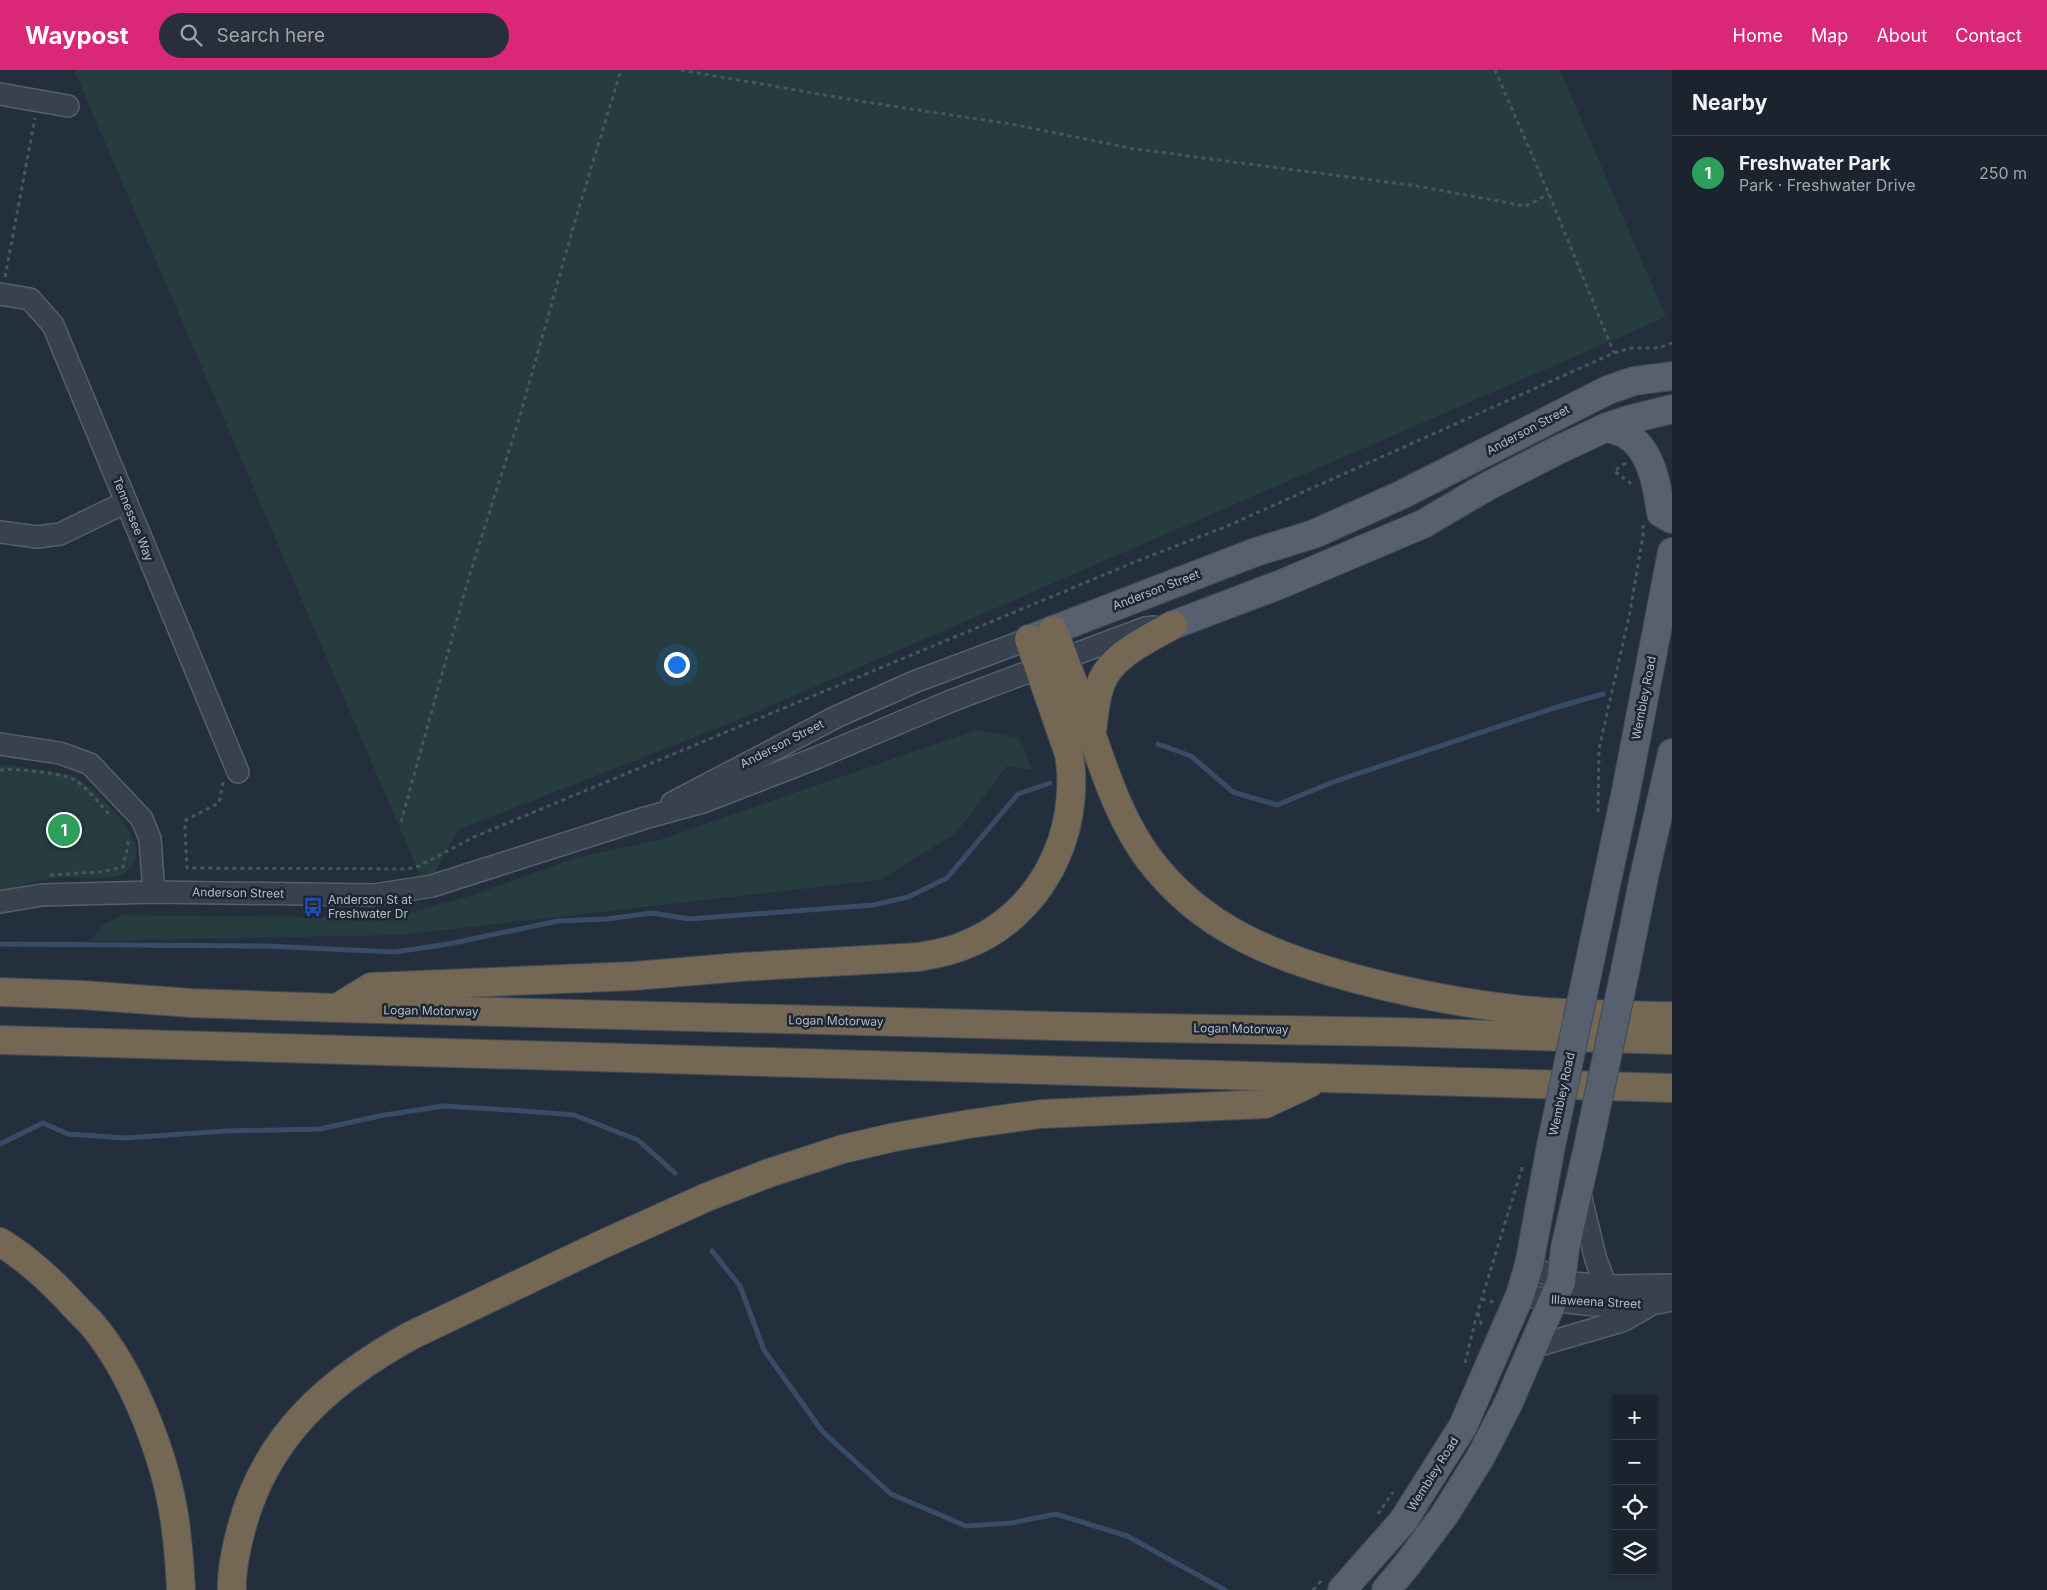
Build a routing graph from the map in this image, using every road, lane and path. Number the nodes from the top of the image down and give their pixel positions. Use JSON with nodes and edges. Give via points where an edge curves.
{"nodes":[{"id":1,"x":620,"y":70,"type":"edge"},
{"id":2,"x":680,"y":70,"type":"edge"},
{"id":3,"x":1495,"y":70,"type":"edge"},
{"id":4,"x":0,"y":94,"type":"edge"},
{"id":5,"x":38,"y":101,"type":"junction"},
{"id":6,"x":68,"y":106,"type":"dead end"},
{"id":7,"x":1549,"y":194,"type":"junction"},
{"id":8,"x":1,"y":294,"type":"edge"},
{"id":9,"x":1672,"y":343,"type":"edge"},
{"id":10,"x":1614,"y":353,"type":"junction"},
{"id":11,"x":1672,"y":376,"type":"edge"},
{"id":12,"x":1672,"y":409,"type":"edge"},
{"id":13,"x":1607,"y":427,"type":"junction"},
{"id":14,"x":1614,"y":471,"type":"dead end"},
{"id":15,"x":1635,"y":492,"type":"dead end"},
{"id":16,"x":126,"y":502,"type":"junction"},
{"id":17,"x":1672,"y":519,"type":"edge"},
{"id":18,"x":1643,"y":521,"type":"dead end"},
{"id":19,"x":0,"y":532,"type":"edge"},
{"id":20,"x":1672,"y":552,"type":"edge"},
{"id":21,"x":1173,"y":625,"type":"junction"},
{"id":22,"x":1041,"y":635,"type":"junction"},
{"id":23,"x":1052,"y":663,"type":"junction"},
{"id":24,"x":1092,"y":736,"type":"junction"},
{"id":25,"x":0,"y":744,"type":"edge"},
{"id":26,"x":1672,"y":753,"type":"edge"},
{"id":27,"x":0,"y":770,"type":"edge"},
{"id":28,"x":238,"y":772,"type":"joint"},
{"id":29,"x":112,"y":818,"type":"dead end"},
{"id":30,"x":646,"y":818,"type":"junction"},
{"id":31,"x":401,"y":822,"type":"dead end"},
{"id":32,"x":1597,"y":822,"type":"dead end"},
{"id":33,"x":125,"y":832,"type":"dead end"},
{"id":34,"x":124,"y":867,"type":"dead end"},
{"id":35,"x":154,"y":892,"type":"junction"},
{"id":36,"x":0,"y":902,"type":"edge"},
{"id":37,"x":0,"y":992,"type":"edge"},
{"id":38,"x":337,"y":1008,"type":"junction"},
{"id":39,"x":1672,"y":1016,"type":"edge"},
{"id":40,"x":0,"y":1040,"type":"edge"},
{"id":41,"x":1672,"y":1040,"type":"edge"},
{"id":42,"x":1316,"y":1080,"type":"junction"},
{"id":43,"x":1672,"y":1088,"type":"edge"},
{"id":44,"x":1526,"y":1156,"type":"dead end"},
{"id":45,"x":1579,"y":1190,"type":"junction"},
{"id":46,"x":0,"y":1242,"type":"edge"},
{"id":47,"x":1529,"y":1266,"type":"junction"},
{"id":48,"x":1672,"y":1285,"type":"edge"},
{"id":49,"x":1606,"y":1286,"type":"junction"},
{"id":50,"x":1557,"y":1291,"type":"junction"},
{"id":51,"x":1520,"y":1295,"type":"junction"},
{"id":52,"x":1482,"y":1299,"type":"junction"},
{"id":53,"x":1494,"y":1302,"type":"dead end"},
{"id":54,"x":1662,"y":1302,"type":"edge"},
{"id":55,"x":1532,"y":1347,"type":"junction"},
{"id":56,"x":1463,"y":1372,"type":"dead end"},
{"id":57,"x":1394,"y":1490,"type":"dead end"},
{"id":58,"x":1372,"y":1521,"type":"dead end"},
{"id":59,"x":1333,"y":1584,"type":"edge"},
{"id":60,"x":181,"y":1590,"type":"edge"},
{"id":61,"x":232,"y":1590,"type":"edge"},
{"id":62,"x":1312,"y":1590,"type":"edge"},
{"id":63,"x":1386,"y":1590,"type":"edge"}],
"edges":[{"from":1,"to":31,"type":"path","via":[[519,419],[468,580]]},
{"from":2,"to":7,"type":"path","via":[[1011,124],[1135,149],[1417,186],[1525,206]]},
{"from":3,"to":7,"type":"path"},
{"from":4,"to":5,"type":"street"},
{"from":5,"to":6,"type":"street"},
{"from":5,"to":8,"type":"path"},
{"from":7,"to":10,"type":"path"},
{"from":8,"to":16,"type":"street","name":"Tennessee Way","via":[[30,299],[53,325]]},
{"from":9,"to":10,"type":"path","via":[[1659,348],[1631,348]]},
{"from":10,"to":28,"type":"path","via":[[1225,526],[474,837],[420,866],[407,869],[187,868],[186,820],[218,803],[222,783]]},
{"from":11,"to":22,"type":"main road","name":"Anderson Street","via":[[1634,381],[1608,390],[1401,495],[1314,534],[1247,555]]},
{"from":12,"to":13,"type":"main road","name":"Anderson Street"},
{"from":13,"to":17,"type":"main road","via":[[1625,434],[1643,451],[1657,486],[1662,513]]},
{"from":13,"to":21,"type":"main road","name":"Anderson Street","via":[[1486,487],[1423,524],[1279,585]]},
{"from":14,"to":15,"type":"path","via":[[1633,486]]},
{"from":16,"to":19,"type":"street","via":[[60,534],[37,537]]},
{"from":16,"to":28,"type":"street","name":"Tennessee Way"},
{"from":18,"to":32,"type":"path","via":[[1630,612],[1599,749]]},
{"from":20,"to":47,"type":"main road","name":"Wembley Road","bridge":true},
{"from":21,"to":23,"type":"street","name":"Anderson Street","via":[[1145,628]]},
{"from":21,"to":24,"type":"highway","via":[[1141,643],[1105,673],[1095,703]]},
{"from":22,"to":23,"type":"highway"},
{"from":22,"to":30,"type":"street","name":"Anderson Street","via":[[914,682],[836,716],[696,788]]},
{"from":23,"to":24,"type":"highway"},
{"from":23,"to":30,"type":"street","name":"Anderson Street","via":[[703,802]]},
{"from":23,"to":38,"type":"highway","via":[[1072,774],[1069,820],[1055,859],[1031,897],[1001,926],[978,939],[919,957],[634,976],[371,987]]},
{"from":24,"to":39,"type":"highway","via":[[1122,814],[1149,859],[1190,903],[1249,942],[1341,974],[1420,995],[1546,1012]]},
{"from":25,"to":35,"type":"street","via":[[60,753],[90,764],[142,819],[150,839]]},
{"from":26,"to":45,"type":"main road","bridge":true},
{"from":27,"to":29,"type":"path","via":[[71,778]]},
{"from":30,"to":35,"type":"street","name":"Anderson Street","via":[[432,886],[403,891],[374,894]]},
{"from":33,"to":34,"type":"path","via":[[128,846]]},
{"from":35,"to":36,"type":"street","name":"Anderson Street","via":[[42,895]]},
{"from":37,"to":38,"type":"highway","name":"Logan Motorway"},
{"from":38,"to":41,"type":"highway","name":"Logan Motorway"},
{"from":40,"to":42,"type":"highway"},
{"from":42,"to":43,"type":"highway"},
{"from":42,"to":61,"type":"highway","via":[[1265,1104],[1041,1114],[969,1124],[843,1149],[707,1197],[603,1244],[412,1334],[354,1369],[311,1406],[278,1447],[254,1491],[237,1546]]},
{"from":44,"to":52,"type":"path"},
{"from":45,"to":49,"type":"street","via":[[1596,1260]]},
{"from":45,"to":50,"type":"main road"},
{"from":46,"to":60,"type":"highway","via":[[36,1268],[92,1324],[132,1389],[158,1452],[168,1487],[175,1520]]},
{"from":47,"to":50,"type":"street","name":"Illaweena Street"},
{"from":47,"to":51,"type":"main road","name":"Wembley Road"},
{"from":48,"to":49,"type":"street","name":"Illaweena Street"},
{"from":49,"to":50,"type":"street","name":"Illaweena Street"},
{"from":50,"to":51,"type":"street","name":"Illaweena Street"},
{"from":50,"to":54,"type":"street","name":"Illaweena Street","via":[[1626,1306]]},
{"from":50,"to":55,"type":"main road"},
{"from":51,"to":59,"type":"main road","name":"Wembley Road","via":[[1463,1426],[1403,1521]]},
{"from":52,"to":53,"type":"path"},
{"from":52,"to":56,"type":"path"},
{"from":54,"to":55,"type":"street","via":[[1622,1321]]},
{"from":55,"to":63,"type":"main road","via":[[1480,1458],[1445,1514]]},
{"from":57,"to":58,"type":"path"},
{"from":59,"to":62,"type":"path"}]}
